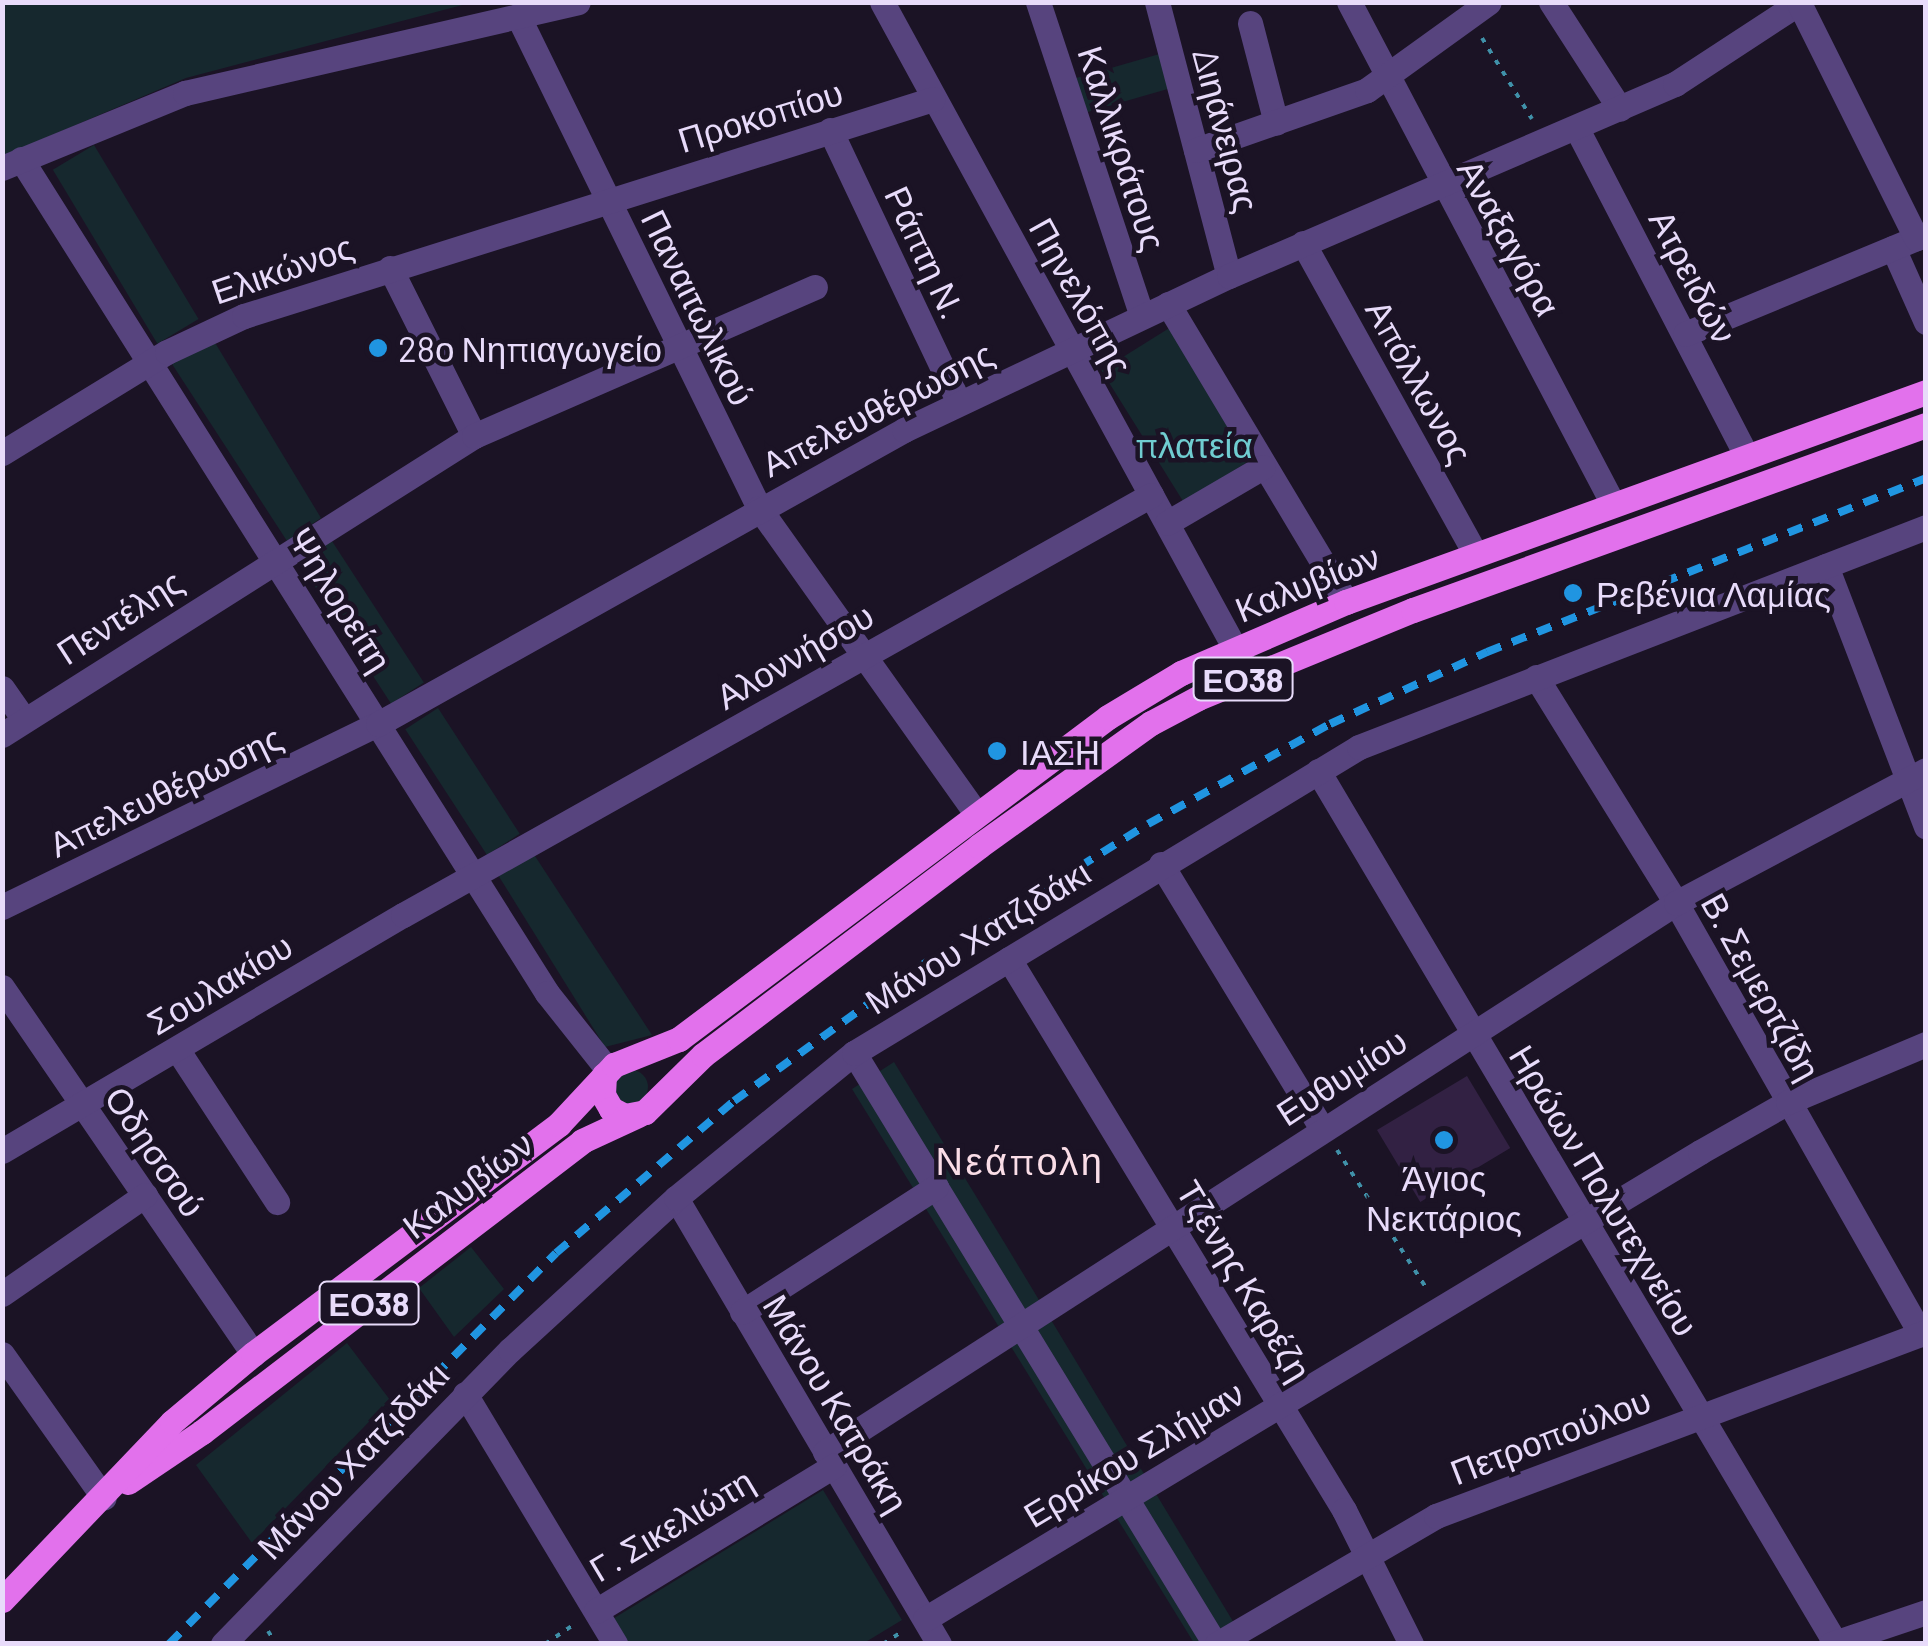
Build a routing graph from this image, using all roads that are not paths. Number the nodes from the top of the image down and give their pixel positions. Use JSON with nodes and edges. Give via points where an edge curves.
{"nodes":[{"id":1,"x":578,"y":2,"type":"edge"},
{"id":2,"x":882,"y":2,"type":"edge"},
{"id":3,"x":1038,"y":2,"type":"edge"},
{"id":4,"x":1157,"y":2,"type":"edge"},
{"id":5,"x":1350,"y":2,"type":"edge"},
{"id":6,"x":1551,"y":2,"type":"edge"},
{"id":7,"x":1799,"y":3,"type":"edge"},
{"id":8,"x":1479,"y":10,"type":"edge"},
{"id":9,"x":518,"y":16,"type":"junction"},
{"id":10,"x":1250,"y":22,"type":"dead end"},
{"id":11,"x":1386,"y":80,"type":"junction"},
{"id":12,"x":933,"y":99,"type":"junction"},
{"id":13,"x":1620,"y":110,"type":"junction"},
{"id":14,"x":1276,"y":123,"type":"junction"},
{"id":15,"x":1577,"y":129,"type":"junction"},
{"id":16,"x":830,"y":130,"type":"junction"},
{"id":17,"x":1196,"y":150,"type":"junction"},
{"id":18,"x":12,"y":164,"type":"edge"},
{"id":19,"x":1441,"y":184,"type":"junction"},
{"id":20,"x":607,"y":199,"type":"junction"},
{"id":21,"x":1912,"y":240,"type":"edge"},
{"id":22,"x":1303,"y":243,"type":"junction"},
{"id":23,"x":390,"y":268,"type":"junction"},
{"id":24,"x":1229,"y":276,"type":"junction"},
{"id":25,"x":815,"y":286,"type":"dead end"},
{"id":26,"x":1168,"y":304,"type":"junction"},
{"id":27,"x":1142,"y":316,"type":"junction"},
{"id":28,"x":1924,"y":316,"type":"edge"},
{"id":29,"x":1685,"y":334,"type":"junction"},
{"id":30,"x":678,"y":344,"type":"junction"},
{"id":31,"x":1071,"y":349,"type":"junction"},
{"id":32,"x":150,"y":363,"type":"junction"},
{"id":33,"x":1926,"y":392,"type":"edge"},
{"id":34,"x":959,"y":402,"type":"junction"},
{"id":35,"x":1926,"y":425,"type":"edge"},
{"id":36,"x":474,"y":436,"type":"junction"},
{"id":37,"x":2,"y":453,"type":"edge"},
{"id":38,"x":1747,"y":457,"type":"junction"},
{"id":39,"x":1263,"y":467,"type":"junction"},
{"id":40,"x":1151,"y":495,"type":"junction"},
{"id":41,"x":1613,"y":504,"type":"junction"},
{"id":42,"x":758,"y":508,"type":"junction"},
{"id":43,"x":1167,"y":523,"type":"junction"},
{"id":44,"x":1926,"y":527,"type":"edge"},
{"id":45,"x":1475,"y":553,"type":"junction"},
{"id":46,"x":275,"y":558,"type":"junction"},
{"id":47,"x":1826,"y":566,"type":"junction"},
{"id":48,"x":1346,"y":602,"type":"junction"},
{"id":49,"x":1236,"y":648,"type":"junction"},
{"id":50,"x":862,"y":657,"type":"junction"},
{"id":51,"x":1250,"y":676,"type":"junction"},
{"id":52,"x":1536,"y":677,"type":"junction"},
{"id":53,"x":2,"y":688,"type":"edge"},
{"id":54,"x":378,"y":724,"type":"junction"},
{"id":55,"x":13,"y":728,"type":"edge"},
{"id":56,"x":1318,"y":771,"type":"junction"},
{"id":57,"x":1917,"y":775,"type":"edge"},
{"id":58,"x":975,"y":812,"type":"junction"},
{"id":59,"x":1926,"y":826,"type":"edge"},
{"id":60,"x":1161,"y":864,"type":"junction"},
{"id":61,"x":472,"y":876,"type":"junction"},
{"id":62,"x":1676,"y":904,"type":"junction"},
{"id":63,"x":2,"y":907,"type":"edge"},
{"id":64,"x":1009,"y":958,"type":"junction"},
{"id":65,"x":2,"y":987,"type":"edge"},
{"id":66,"x":1471,"y":1032,"type":"junction"},
{"id":67,"x":1926,"y":1044,"type":"edge"},
{"id":68,"x":177,"y":1049,"type":"junction"},
{"id":69,"x":854,"y":1053,"type":"junction"},
{"id":70,"x":615,"y":1068,"type":"junction"},
{"id":71,"x":1788,"y":1102,"type":"junction"},
{"id":72,"x":82,"y":1104,"type":"junction"},
{"id":73,"x":646,"y":1109,"type":"junction"},
{"id":74,"x":1323,"y":1130,"type":"junction"},
{"id":75,"x":2,"y":1152,"type":"edge"},
{"id":76,"x":936,"y":1187,"type":"junction"},
{"id":77,"x":144,"y":1195,"type":"junction"},
{"id":78,"x":676,"y":1198,"type":"junction"},
{"id":79,"x":277,"y":1202,"type":"dead end"},
{"id":80,"x":1582,"y":1223,"type":"junction"},
{"id":81,"x":1172,"y":1228,"type":"junction"},
{"id":82,"x":2,"y":1294,"type":"edge"},
{"id":83,"x":742,"y":1312,"type":"junction"},
{"id":84,"x":1022,"y":1325,"type":"junction"},
{"id":85,"x":1923,"y":1333,"type":"edge"},
{"id":86,"x":2,"y":1354,"type":"edge"},
{"id":87,"x":253,"y":1354,"type":"junction"},
{"id":88,"x":465,"y":1394,"type":"junction"},
{"id":89,"x":1280,"y":1405,"type":"junction"},
{"id":90,"x":1700,"y":1416,"type":"junction"},
{"id":91,"x":829,"y":1459,"type":"junction"},
{"id":92,"x":1128,"y":1497,"type":"junction"},
{"id":93,"x":104,"y":1498,"type":"junction"},
{"id":94,"x":1366,"y":1556,"type":"junction"},
{"id":95,"x":2,"y":1600,"type":"edge"},
{"id":96,"x":596,"y":1611,"type":"junction"},
{"id":97,"x":1926,"y":1612,"type":"edge"},
{"id":98,"x":924,"y":1618,"type":"junction"},
{"id":99,"x":1835,"y":1643,"type":"edge"},
{"id":100,"x":223,"y":1644,"type":"edge"},
{"id":101,"x":614,"y":1644,"type":"edge"},
{"id":102,"x":940,"y":1644,"type":"edge"},
{"id":103,"x":1216,"y":1644,"type":"edge"},
{"id":104,"x":1411,"y":1644,"type":"edge"}],
"edges":[{"from":1,"to":9,"type":"street"},
{"from":2,"to":12,"type":"street","name":"Πηνελόπης"},
{"from":3,"to":27,"type":"street","name":"Καλλικράτους"},
{"from":4,"to":17,"type":"street","name":"Διηάνειρας"},
{"from":5,"to":11,"type":"street","name":"Αναξαγόρα"},
{"from":6,"to":13,"type":"street"},
{"from":7,"to":13,"type":"street","name":"Απελευθέρωσης","via":[[1694,74]]},
{"from":7,"to":21,"type":"street"},
{"from":8,"to":11,"type":"street"},
{"from":9,"to":18,"type":"street","via":[[185,93]]},
{"from":9,"to":20,"type":"street","name":"Παναιτωλικού"},
{"from":10,"to":14,"type":"street"},
{"from":11,"to":14,"type":"street"},
{"from":11,"to":19,"type":"street","name":"Αναξαγόρα"},
{"from":12,"to":16,"type":"street","name":"Προκοπίου"},
{"from":12,"to":31,"type":"street","name":"Πηνελόπης"},
{"from":13,"to":15,"type":"street","name":"Απελευθέρωσης"},
{"from":14,"to":17,"type":"street"},
{"from":15,"to":19,"type":"street","name":"Απελευθέρωσης"},
{"from":15,"to":29,"type":"street","name":"Ατρειδών"},
{"from":16,"to":20,"type":"street","name":"Προκοπίου"},
{"from":16,"to":34,"type":"street","name":"Ράπτη Ν."},
{"from":17,"to":24,"type":"street","name":"Διηάνειρας"},
{"from":18,"to":32,"type":"street","name":"Ψηλορείτη"},
{"from":19,"to":22,"type":"street","name":"Απελευθέρωσης"},
{"from":19,"to":41,"type":"street","name":"Αναξαγόρα"},
{"from":20,"to":23,"type":"street","name":"Ελικώνος"},
{"from":20,"to":30,"type":"street","name":"Παναιτωλικού"},
{"from":21,"to":28,"type":"street"},
{"from":21,"to":29,"type":"street"},
{"from":22,"to":24,"type":"street","name":"Απελευθέρωσης"},
{"from":22,"to":45,"type":"street","name":"Απόλλωνος"},
{"from":23,"to":32,"type":"street","name":"Ελικώνος","via":[[244,316]]},
{"from":23,"to":36,"type":"street"},
{"from":24,"to":26,"type":"street","name":"Απελευθέρωσης"},
{"from":25,"to":30,"type":"street","name":"Πεντέλης"},
{"from":26,"to":27,"type":"street","name":"Απελευθέρωσης"},
{"from":26,"to":39,"type":"street"},
{"from":27,"to":31,"type":"street","name":"Απελευθέρωσης"},
{"from":29,"to":38,"type":"street","name":"Ατρειδών"},
{"from":30,"to":36,"type":"street","name":"Πεντέλης"},
{"from":30,"to":42,"type":"street","name":"Παναιτωλικού"},
{"from":31,"to":34,"type":"street","name":"Απελευθέρωσης"},
{"from":31,"to":40,"type":"street","name":"Πηνελόπης"},
{"from":32,"to":37,"type":"street","name":"Ελικώνος"},
{"from":32,"to":46,"type":"street","name":"Ψηλορείτη"},
{"from":33,"to":38,"type":"main road","name":"Καλυβίων","number":"ΕΟ38"},
{"from":34,"to":42,"type":"street","name":"Απελευθέρωσης"},
{"from":35,"to":51,"type":"main road","name":"Καλυβίων","number":"ΕΟ38","via":[[1413,610]]},
{"from":36,"to":46,"type":"street","name":"Πεντέλης"},
{"from":38,"to":41,"type":"main road","name":"Καλυβίων","number":"ΕΟ38"},
{"from":39,"to":43,"type":"street"},
{"from":39,"to":48,"type":"street"},
{"from":40,"to":43,"type":"street","name":"Πηνελόπης"},
{"from":40,"to":50,"type":"street","name":"Αλοννήσου"},
{"from":41,"to":45,"type":"main road","name":"Καλυβίων","number":"ΕΟ38"},
{"from":42,"to":50,"type":"street","name":"Παναιτωλικού"},
{"from":42,"to":54,"type":"street","name":"Απελευθέρωσης"},
{"from":43,"to":49,"type":"street","name":"Πηνελόπης"},
{"from":44,"to":47,"type":"street","name":"Μάνου Χατζιδάκι"},
{"from":45,"to":48,"type":"main road","name":"Καλυβίων","number":"ΕΟ38"},
{"from":46,"to":54,"type":"street","name":"Ψηλορείτη"},
{"from":46,"to":55,"type":"street","name":"Πεντέλης"},
{"from":47,"to":52,"type":"street","name":"Μάνου Χατζιδάκι"},
{"from":47,"to":57,"type":"street"},
{"from":48,"to":49,"type":"main road","name":"Καλυβίων","number":"ΕΟ38"},
{"from":49,"to":51,"type":"street","name":"Πηνελόπης"},
{"from":49,"to":58,"type":"main road","name":"Καλυβίων","number":"ΕΟ38","via":[[1108,716]]},
{"from":50,"to":58,"type":"street","name":"Παναιτωλικού"},
{"from":50,"to":61,"type":"street","name":"Αλοννήσου"},
{"from":51,"to":73,"type":"main road","name":"Καλυβίων","number":"ΕΟ38","via":[[1162,717],[1049,794],[703,1055]]},
{"from":52,"to":56,"type":"street","name":"Μάνου Χατζιδάκι","via":[[1359,746]]},
{"from":52,"to":62,"type":"street","name":"Β. Σεμερτζίδη"},
{"from":53,"to":55,"type":"street"},
{"from":54,"to":61,"type":"street","name":"Ψηλορείτη"},
{"from":54,"to":63,"type":"street","name":"Απελευθέρωσης"},
{"from":56,"to":60,"type":"street","name":"Μάνου Χατζιδάκι"},
{"from":56,"to":66,"type":"street","name":"Ηρώων Πολυτεχνείου"},
{"from":57,"to":59,"type":"street"},
{"from":57,"to":62,"type":"street","name":"Ευθυμίου"},
{"from":58,"to":70,"type":"main road","name":"Καλυβίων","number":"ΕΟ38","via":[[680,1039]]},
{"from":60,"to":64,"type":"street","name":"Μάνου Χατζιδάκι"},
{"from":60,"to":74,"type":"street"},
{"from":61,"to":68,"type":"street","name":"Σουλακίου"},
{"from":61,"to":70,"type":"street","name":"Ψηλορείτη","via":[[564,1020]]},
{"from":62,"to":66,"type":"street","name":"Ευθυμίου"},
{"from":62,"to":71,"type":"street","name":"Β. Σεμερτζίδη"},
{"from":64,"to":69,"type":"street","name":"Μάνου Χατζιδάκι"},
{"from":64,"to":81,"type":"street","name":"Τζένης Καρέζη"},
{"from":65,"to":72,"type":"street","name":"Οδησσού"},
{"from":66,"to":74,"type":"street","name":"Ευθυμίου"},
{"from":66,"to":80,"type":"street","name":"Ηρώων Πολυτεχνείου"},
{"from":67,"to":71,"type":"street","name":"Ερρίκου Σλήμαν"},
{"from":68,"to":72,"type":"street","name":"Σουλακίου"},
{"from":68,"to":79,"type":"street"},
{"from":69,"to":76,"type":"street"},
{"from":69,"to":78,"type":"street","name":"Μάνου Χατζιδάκι"},
{"from":70,"to":73,"type":"main road","via":[[656,1077]]},
{"from":70,"to":73,"type":"main road","via":[[608,1106]]},
{"from":70,"to":87,"type":"main road","name":"Καλυβίων","number":"ΕΟ38","via":[[559,1124]]},
{"from":71,"to":80,"type":"street","name":"Ερρίκου Σλήμαν"},
{"from":71,"to":85,"type":"street","name":"Β. Σεμερτζίδη"},
{"from":72,"to":75,"type":"street","name":"Σουλακίου"},
{"from":72,"to":77,"type":"street","name":"Οδησσού"},
{"from":73,"to":93,"type":"main road","name":"Καλυβίων","number":"ΕΟ38","via":[[582,1140],[202,1432]]},
{"from":74,"to":81,"type":"street","name":"Ευθυμίου"},
{"from":76,"to":83,"type":"street"},
{"from":76,"to":84,"type":"street"},
{"from":77,"to":82,"type":"street"},
{"from":77,"to":87,"type":"street","name":"Οδησσού"},
{"from":78,"to":83,"type":"street","name":"Μάνου Κατράκη"},
{"from":78,"to":88,"type":"street","name":"Μάνου Χατζιδάκι"},
{"from":80,"to":89,"type":"street","name":"Ερρίκου Σλήμαν"},
{"from":80,"to":90,"type":"street","name":"Ηρώων Πολυτεχνείου"},
{"from":81,"to":84,"type":"street","name":"Ευθυμίου"},
{"from":81,"to":89,"type":"street","name":"Τζένης Καρέζη"},
{"from":83,"to":91,"type":"street","name":"Μάνου Κατράκη"},
{"from":84,"to":91,"type":"street","name":"Ευθυμίου"},
{"from":84,"to":92,"type":"street"},
{"from":85,"to":90,"type":"street","name":"Πετροπούλου"},
{"from":86,"to":93,"type":"street"},
{"from":87,"to":93,"type":"main road","name":"Καλυβίων","number":"ΕΟ38","via":[[172,1422]]},
{"from":88,"to":96,"type":"street"},
{"from":88,"to":100,"type":"street","name":"Μάνου Χατζιδάκι"},
{"from":89,"to":92,"type":"street","name":"Ερρίκου Σλήμαν"},
{"from":89,"to":94,"type":"street","name":"Τζένης Καρέζη"},
{"from":90,"to":94,"type":"street","name":"Πετροπούλου","via":[[1461,1505]]},
{"from":90,"to":99,"type":"street","name":"Ηρώων Πολυτεχνείου"},
{"from":91,"to":96,"type":"street","name":"Γ. Σικελιώτη"},
{"from":91,"to":98,"type":"street","name":"Μάνου Κατράκη"},
{"from":92,"to":98,"type":"street","name":"Ερρίκου Σλήμαν"},
{"from":92,"to":103,"type":"street"},
{"from":93,"to":95,"type":"main road","name":"Καλυβίων","number":"ΕΟ38"},
{"from":94,"to":103,"type":"street","name":"Πετροπούλου"},
{"from":94,"to":104,"type":"street","name":"Τζένης Καρέζη"},
{"from":96,"to":101,"type":"street"},
{"from":97,"to":99,"type":"street"},
{"from":98,"to":102,"type":"street","name":"Μάνου Κατράκη"}]}
